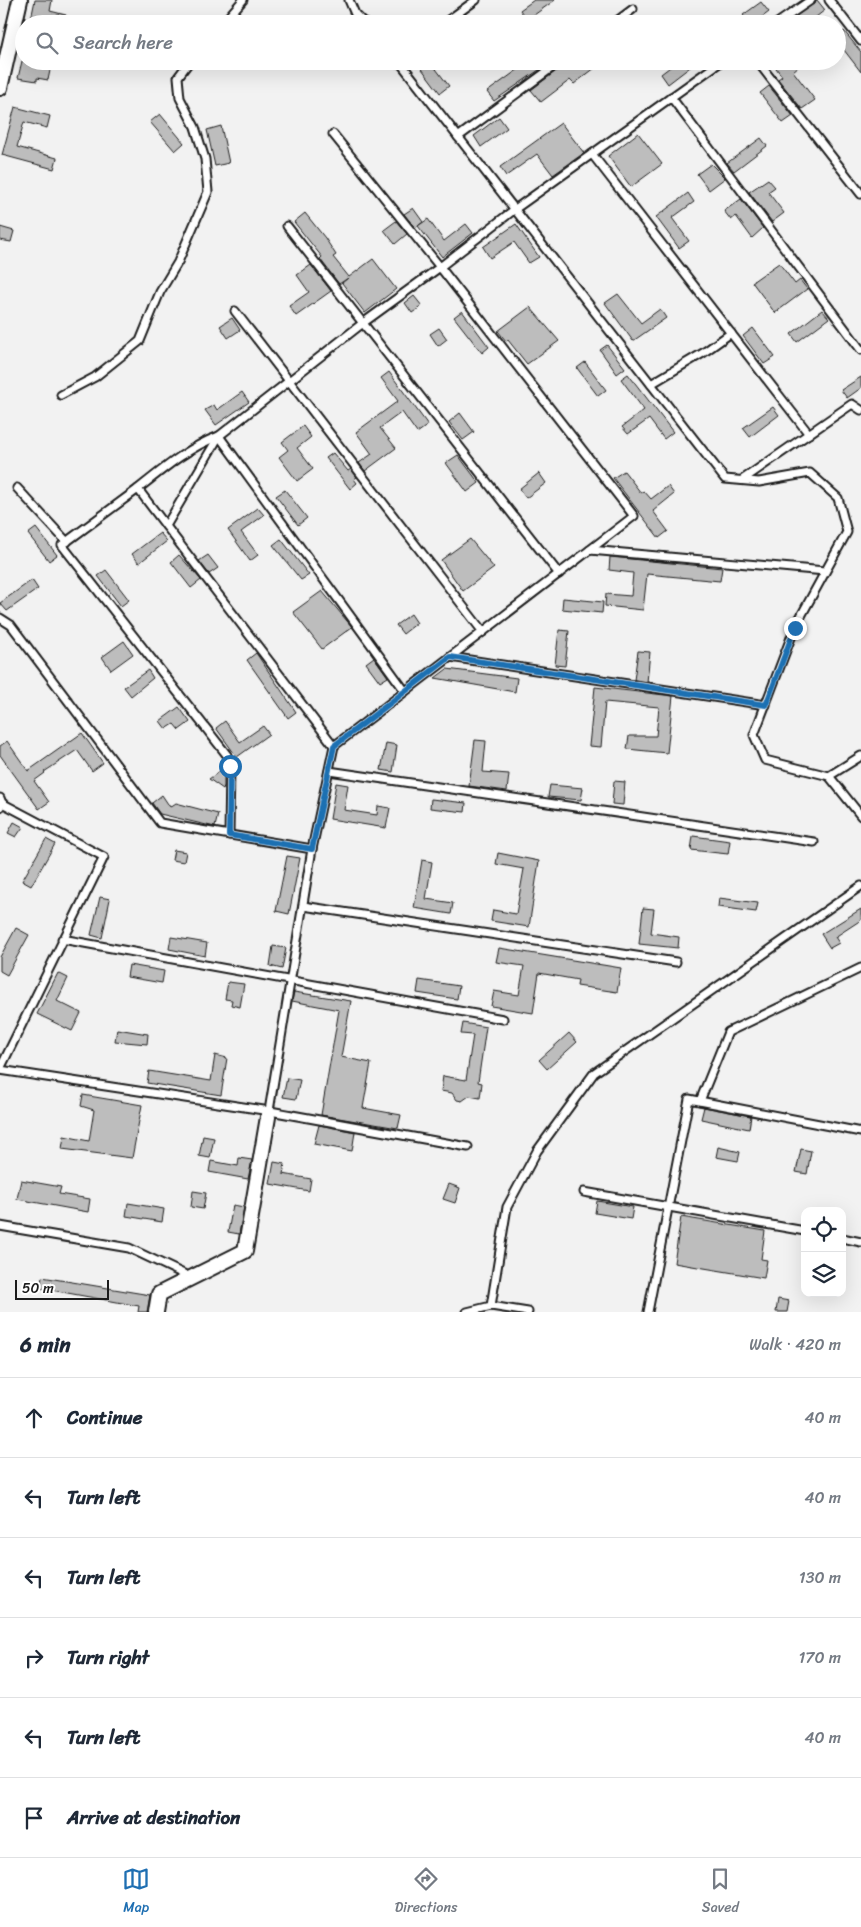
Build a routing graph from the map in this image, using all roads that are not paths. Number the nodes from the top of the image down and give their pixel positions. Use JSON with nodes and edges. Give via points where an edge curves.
{"nodes":[{"id":1,"x":20,"y":0,"type":"edge"},
{"id":2,"x":243,"y":0,"type":"edge"},
{"id":3,"x":349,"y":0,"type":"edge"},
{"id":4,"x":476,"y":0,"type":"edge"},
{"id":5,"x":811,"y":0,"type":"edge"},
{"id":6,"x":829,"y":0,"type":"edge"},
{"id":7,"x":633,"y":9,"type":"dead end"},
{"id":8,"x":17,"y":15,"type":"edge"},
{"id":9,"x":230,"y":15,"type":"edge"},
{"id":10,"x":356,"y":15,"type":"edge"},
{"id":11,"x":455,"y":15,"type":"edge"},
{"id":12,"x":625,"y":15,"type":"edge"},
{"id":13,"x":789,"y":15,"type":"edge"},
{"id":14,"x":841,"y":15,"type":"edge"},
{"id":15,"x":15,"y":22,"type":"edge"},
{"id":16,"x":846,"y":22,"type":"edge"},
{"id":17,"x":861,"y":41,"type":"edge"},
{"id":18,"x":183,"y":70,"type":"edge"},
{"id":19,"x":406,"y":70,"type":"edge"},
{"id":20,"x":550,"y":70,"type":"edge"},
{"id":21,"x":709,"y":70,"type":"edge"},
{"id":22,"x":764,"y":70,"type":"edge"},
{"id":23,"x":0,"y":88,"type":"edge"},
{"id":24,"x":671,"y":97,"type":"junction"},
{"id":25,"x":333,"y":134,"type":"dead end"},
{"id":26,"x":458,"y":137,"type":"junction"},
{"id":27,"x":592,"y":154,"type":"junction"},
{"id":28,"x":861,"y":194,"type":"edge"},
{"id":29,"x":515,"y":209,"type":"junction"},
{"id":30,"x":287,"y":226,"type":"dead end"},
{"id":31,"x":440,"y":267,"type":"junction"},
{"id":32,"x":235,"y":311,"type":"dead end"},
{"id":33,"x":363,"y":323,"type":"junction"},
{"id":34,"x":731,"y":333,"type":"junction"},
{"id":35,"x":861,"y":350,"type":"edge"},
{"id":36,"x":289,"y":381,"type":"junction"},
{"id":37,"x":651,"y":384,"type":"junction"},
{"id":38,"x":61,"y":395,"type":"dead end"},
{"id":39,"x":861,"y":410,"type":"edge"},
{"id":40,"x":809,"y":434,"type":"junction"},
{"id":41,"x":219,"y":436,"type":"junction"},
{"id":42,"x":741,"y":480,"type":"junction"},
{"id":43,"x":16,"y":488,"type":"dead end"},
{"id":44,"x":138,"y":489,"type":"junction"},
{"id":45,"x":166,"y":526,"type":"junction"},
{"id":46,"x":66,"y":542,"type":"junction"},
{"id":47,"x":590,"y":550,"type":"junction"},
{"id":48,"x":825,"y":572,"type":"junction"},
{"id":49,"x":558,"y":574,"type":"junction"},
{"id":50,"x":0,"y":618,"type":"edge"},
{"id":51,"x":483,"y":632,"type":"junction"},
{"id":52,"x":450,"y":657,"type":"junction"},
{"id":53,"x":405,"y":691,"type":"junction"},
{"id":54,"x":766,"y":705,"type":"junction"},
{"id":55,"x":334,"y":746,"type":"junction"},
{"id":56,"x":861,"y":756,"type":"edge"},
{"id":57,"x":329,"y":771,"type":"junction"},
{"id":58,"x":829,"y":776,"type":"junction"},
{"id":59,"x":1,"y":803,"type":"edge"},
{"id":60,"x":861,"y":816,"type":"edge"},
{"id":61,"x":229,"y":835,"type":"junction"},
{"id":62,"x":814,"y":842,"type":"dead end"},
{"id":63,"x":312,"y":849,"type":"junction"},
{"id":64,"x":861,"y":886,"type":"edge"},
{"id":65,"x":303,"y":906,"type":"junction"},
{"id":66,"x":62,"y":939,"type":"junction"},
{"id":67,"x":676,"y":962,"type":"dead end"},
{"id":68,"x":861,"y":968,"type":"edge"},
{"id":69,"x":291,"y":980,"type":"junction"},
{"id":70,"x":503,"y":1019,"type":"dead end"},
{"id":71,"x":0,"y":1069,"type":"edge"},
{"id":72,"x":700,"y":1101,"type":"junction"},
{"id":73,"x":269,"y":1114,"type":"junction"},
{"id":74,"x":861,"y":1132,"type":"edge"},
{"id":75,"x":468,"y":1147,"type":"dead end"},
{"id":76,"x":584,"y":1192,"type":"dead end"},
{"id":77,"x":668,"y":1206,"type":"junction"},
{"id":78,"x":0,"y":1226,"type":"edge"},
{"id":79,"x":801,"y":1230,"type":"edge"},
{"id":80,"x":846,"y":1239,"type":"edge"},
{"id":81,"x":861,"y":1242,"type":"edge"},
{"id":82,"x":192,"y":1278,"type":"junction"},
{"id":83,"x":491,"y":1306,"type":"junction"},
{"id":84,"x":156,"y":1312,"type":"edge"},
{"id":85,"x":467,"y":1312,"type":"edge"},
{"id":86,"x":528,"y":1312,"type":"edge"},
{"id":87,"x":648,"y":1312,"type":"edge"}],
"edges":[{"from":1,"to":8,"type":"street"},
{"from":2,"to":9,"type":"lane"},
{"from":3,"to":10,"type":"lane"},
{"from":4,"to":11,"type":"lane"},
{"from":5,"to":13,"type":"lane"},
{"from":6,"to":14,"type":"lane"},
{"from":7,"to":12,"type":"lane"},
{"from":15,"to":23,"type":"street"},
{"from":16,"to":17,"type":"lane"},
{"from":18,"to":38,"type":"lane","via":[[178,77],[180,98],[195,127],[205,159],[208,192],[140,340],[95,376]]},
{"from":19,"to":26,"type":"lane"},
{"from":20,"to":26,"type":"lane"},
{"from":21,"to":24,"type":"lane"},
{"from":22,"to":28,"type":"lane"},
{"from":24,"to":27,"type":"lane"},
{"from":24,"to":35,"type":"lane"},
{"from":25,"to":31,"type":"lane"},
{"from":26,"to":29,"type":"lane"},
{"from":27,"to":29,"type":"lane"},
{"from":27,"to":34,"type":"lane"},
{"from":29,"to":31,"type":"lane"},
{"from":29,"to":37,"type":"lane"},
{"from":30,"to":33,"type":"lane"},
{"from":31,"to":33,"type":"lane"},
{"from":31,"to":47,"type":"lane","via":[[634,516]]},
{"from":32,"to":36,"type":"lane"},
{"from":33,"to":36,"type":"lane"},
{"from":33,"to":49,"type":"lane"},
{"from":34,"to":37,"type":"lane"},
{"from":34,"to":40,"type":"lane"},
{"from":36,"to":41,"type":"lane"},
{"from":36,"to":51,"type":"lane"},
{"from":37,"to":42,"type":"lane","via":[[725,479]]},
{"from":39,"to":40,"type":"lane","via":[[852,404]]},
{"from":40,"to":42,"type":"lane"},
{"from":41,"to":44,"type":"lane","via":[[206,440]]},
{"from":41,"to":45,"type":"lane"},
{"from":41,"to":53,"type":"lane"},
{"from":42,"to":48,"type":"lane","via":[[759,482],[810,473],[838,498],[847,532]]},
{"from":43,"to":46,"type":"lane"},
{"from":44,"to":45,"type":"lane"},
{"from":44,"to":46,"type":"lane"},
{"from":45,"to":55,"type":"lane"},
{"from":46,"to":61,"type":"lane","via":[[62,546],[229,758]]},
{"from":47,"to":48,"type":"lane"},
{"from":47,"to":49,"type":"lane"},
{"from":48,"to":54,"type":"lane","via":[[795,628]]},
{"from":49,"to":51,"type":"lane"},
{"from":50,"to":61,"type":"lane","via":[[10,625],[160,823]]},
{"from":51,"to":52,"type":"lane"},
{"from":52,"to":53,"type":"lane"},
{"from":52,"to":54,"type":"lane"},
{"from":53,"to":55,"type":"lane"},
{"from":54,"to":58,"type":"lane","via":[[754,735],[765,760]]},
{"from":55,"to":57,"type":"lane"},
{"from":56,"to":58,"type":"lane"},
{"from":57,"to":62,"type":"lane"},
{"from":57,"to":63,"type":"lane"},
{"from":58,"to":60,"type":"lane"},
{"from":59,"to":66,"type":"lane","via":[[104,857]]},
{"from":61,"to":63,"type":"lane"},
{"from":63,"to":65,"type":"lane"},
{"from":64,"to":83,"type":"lane","via":[[594,1073],[537,1151],[507,1207]]},
{"from":65,"to":67,"type":"lane"},
{"from":65,"to":69,"type":"lane"},
{"from":66,"to":69,"type":"lane"},
{"from":66,"to":71,"type":"lane"},
{"from":68,"to":72,"type":"lane","via":[[728,1032]]},
{"from":69,"to":70,"type":"lane"},
{"from":69,"to":73,"type":"lane"},
{"from":71,"to":73,"type":"lane"},
{"from":72,"to":74,"type":"lane"},
{"from":72,"to":77,"type":"lane","via":[[689,1099]]},
{"from":73,"to":75,"type":"lane"},
{"from":73,"to":82,"type":"street","via":[[245,1251]]},
{"from":76,"to":77,"type":"lane"},
{"from":77,"to":79,"type":"lane"},
{"from":77,"to":87,"type":"lane"},
{"from":78,"to":82,"type":"lane","via":[[129,1248]]},
{"from":80,"to":81,"type":"lane"},
{"from":82,"to":84,"type":"street","via":[[159,1294]]},
{"from":83,"to":85,"type":"lane"},
{"from":83,"to":86,"type":"lane"}]}
